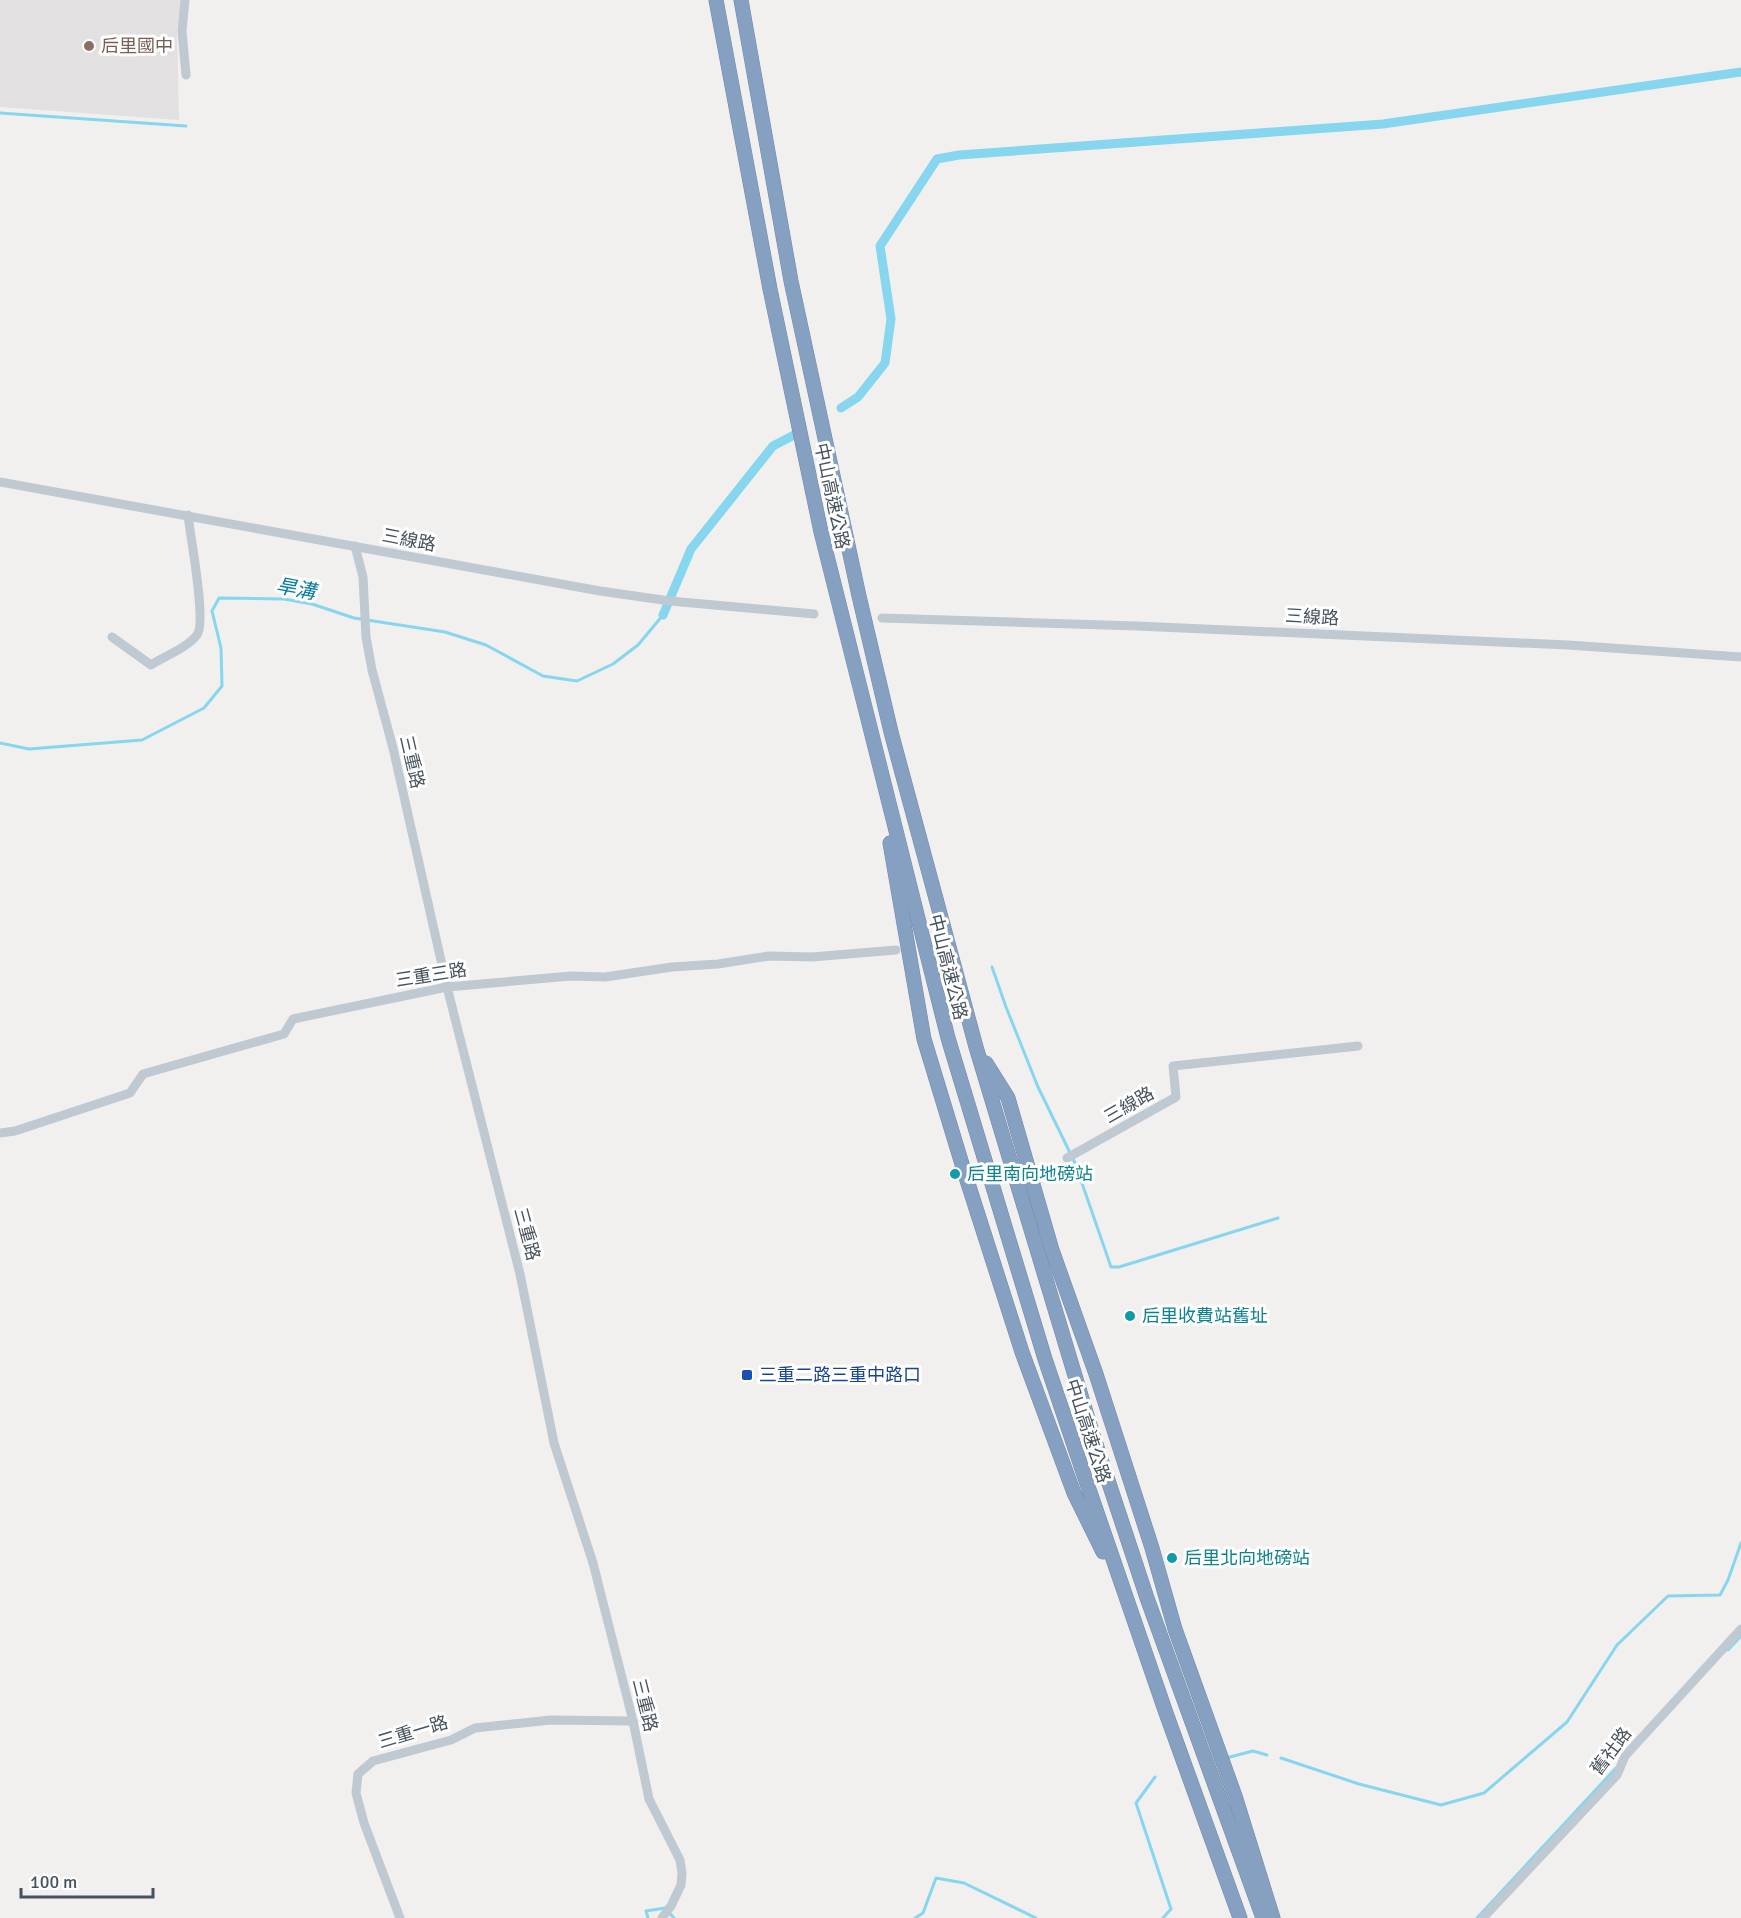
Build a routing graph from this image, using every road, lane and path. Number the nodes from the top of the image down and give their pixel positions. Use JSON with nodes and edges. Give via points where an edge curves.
{"nodes":[{"id":1,"x":185,"y":0,"type":"edge"},
{"id":2,"x":716,"y":0,"type":"edge"},
{"id":3,"x":741,"y":0,"type":"edge"},
{"id":4,"x":186,"y":75,"type":"dead end"},
{"id":5,"x":0,"y":482,"type":"edge"},
{"id":6,"x":188,"y":515,"type":"junction"},
{"id":7,"x":355,"y":546,"type":"junction"},
{"id":8,"x":814,"y":614,"type":"dead end"},
{"id":9,"x":882,"y":618,"type":"dead end"},
{"id":10,"x":112,"y":637,"type":"dead end"},
{"id":11,"x":1741,"y":657,"type":"edge"},
{"id":12,"x":861,"y":697,"type":"junction"},
{"id":13,"x":896,"y":950,"type":"dead end"},
{"id":14,"x":447,"y":987,"type":"junction"},
{"id":15,"x":1358,"y":1046,"type":"dead end"},
{"id":16,"x":976,"y":1047,"type":"junction"},
{"id":17,"x":0,"y":1133,"type":"edge"},
{"id":18,"x":1067,"y":1158,"type":"dead end"},
{"id":19,"x":1128,"y":1603,"type":"junction"},
{"id":20,"x":1741,"y":1629,"type":"edge"},
{"id":21,"x":633,"y":1720,"type":"junction"},
{"id":22,"x":400,"y":1918,"type":"edge"},
{"id":23,"x":662,"y":1918,"type":"edge"},
{"id":24,"x":1240,"y":1918,"type":"edge"},
{"id":25,"x":1263,"y":1918,"type":"edge"},
{"id":26,"x":1273,"y":1918,"type":"edge"},
{"id":27,"x":1483,"y":1918,"type":"edge"}],
"edges":[{"from":1,"to":4,"type":"street","via":[[182,31]]},
{"from":2,"to":12,"type":"highway","name":"中山高速公路","via":[[770,289],[821,532]]},
{"from":3,"to":16,"type":"highway","name":"中山高速公路","via":[[791,281],[859,596],[891,732]]},
{"from":5,"to":6,"type":"street","name":"三線路"},
{"from":6,"to":7,"type":"street","name":"三線路"},
{"from":6,"to":10,"type":"street","via":[[200,632],[151,665]]},
{"from":7,"to":8,"type":"street","name":"三線路","via":[[600,591]]},
{"from":7,"to":14,"type":"street","name":"三重路","via":[[363,577],[372,670]]},
{"from":9,"to":11,"type":"street","name":"三線路","via":[[1568,645]]},
{"from":12,"to":19,"type":"highway","name":"中山高速公路","via":[[948,1038],[1045,1359]]},
{"from":12,"to":19,"type":"highway","via":[[928,1050],[994,1266],[1042,1406],[1074,1493]]},
{"from":13,"to":14,"type":"street","name":"三重三路","via":[[812,957],[769,956],[605,977],[571,976]]},
{"from":14,"to":17,"type":"street","name":"三重三路","via":[[293,1019],[284,1034],[143,1074],[130,1093]]},
{"from":14,"to":21,"type":"street","name":"三重路","via":[[522,1283],[555,1443],[593,1563]]},
{"from":15,"to":18,"type":"street","name":"三線路","via":[[1173,1066],[1176,1097]]},
{"from":16,"to":25,"type":"highway","name":"中山高速公路","via":[[1099,1454]]},
{"from":16,"to":26,"type":"highway","via":[[1008,1098],[1052,1250],[1100,1385],[1175,1629],[1235,1796]]},
{"from":19,"to":24,"type":"highway","name":"中山高速公路"},
{"from":20,"to":27,"type":"street","name":"舊社路","via":[[1624,1756],[1617,1775]]},
{"from":21,"to":22,"type":"street","name":"三重一路","via":[[551,1720],[475,1728],[452,1740],[373,1761],[358,1774],[356,1793]]},
{"from":21,"to":23,"type":"street","name":"三重路","via":[[650,1799],[680,1860],[682,1873],[681,1885]]}]}
